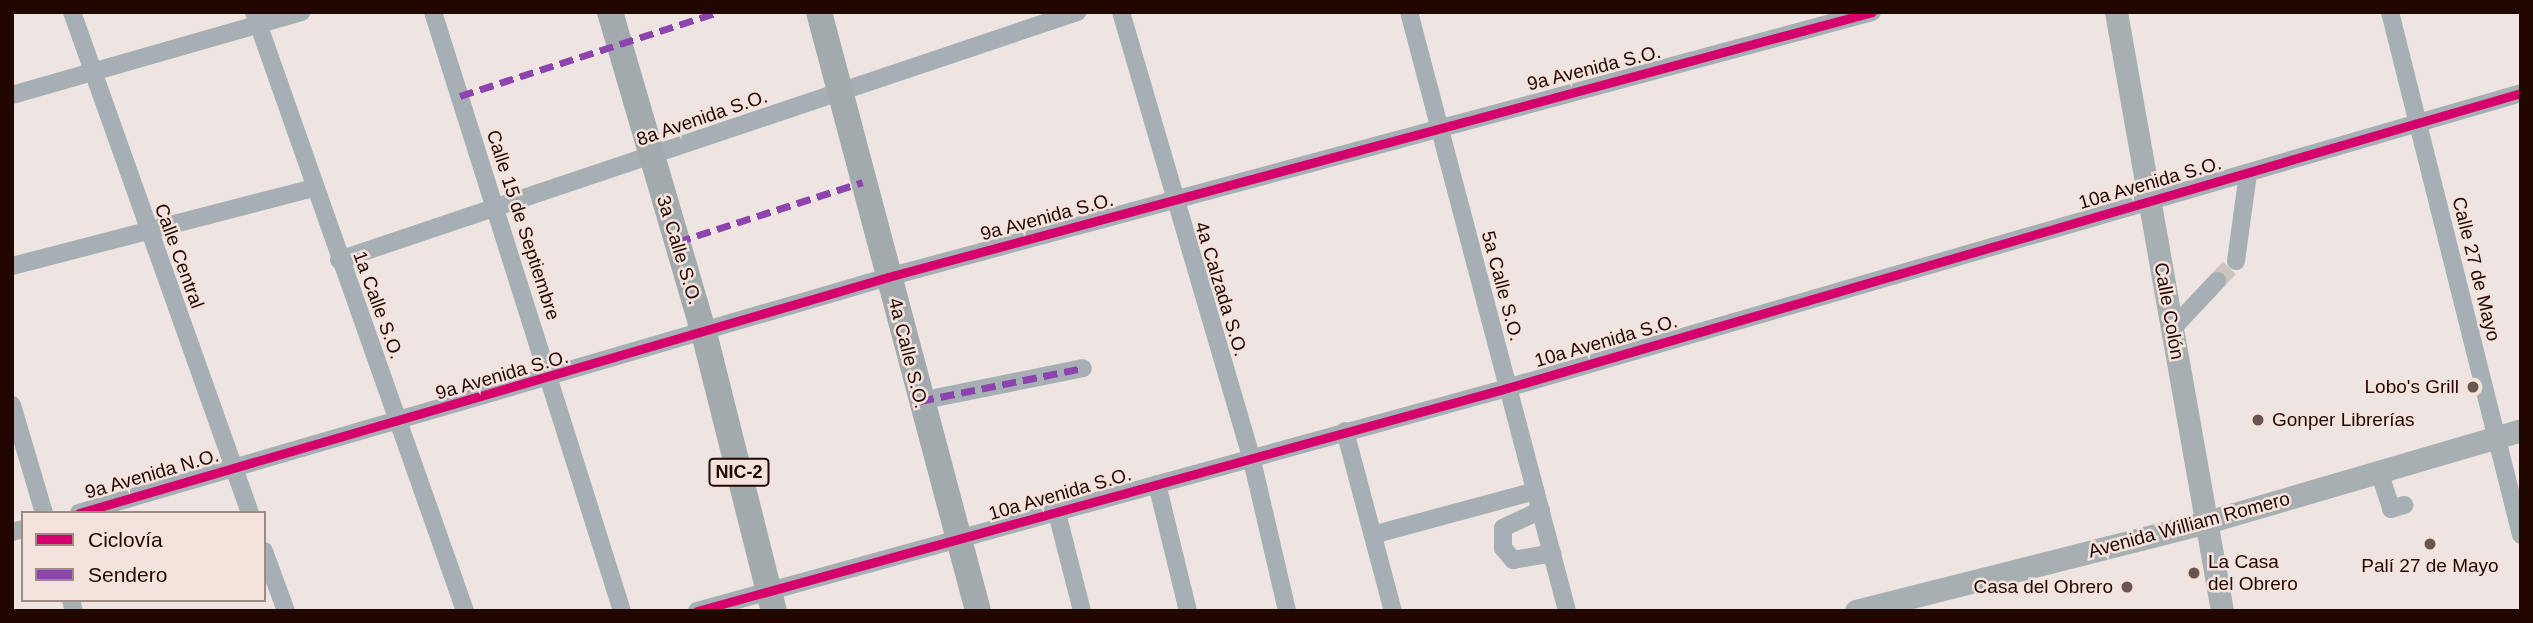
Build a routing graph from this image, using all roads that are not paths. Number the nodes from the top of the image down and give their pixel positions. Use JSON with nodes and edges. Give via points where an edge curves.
{"nodes":[{"id":1,"x":72,"y":12,"type":"edge"},
{"id":2,"x":301,"y":12,"type":"edge"},
{"id":3,"x":433,"y":12,"type":"edge"},
{"id":4,"x":610,"y":12,"type":"edge"},
{"id":5,"x":819,"y":12,"type":"edge"},
{"id":6,"x":1077,"y":12,"type":"edge"},
{"id":7,"x":1121,"y":12,"type":"edge"},
{"id":8,"x":1409,"y":12,"type":"edge"},
{"id":9,"x":1872,"y":12,"type":"edge"},
{"id":10,"x":2116,"y":12,"type":"edge"},
{"id":11,"x":2390,"y":12,"type":"edge"},
{"id":12,"x":256,"y":18,"type":"edge"},
{"id":13,"x":92,"y":71,"type":"junction"},
{"id":14,"x":840,"y":93,"type":"junction"},
{"id":15,"x":2521,"y":93,"type":"edge"},
{"id":16,"x":12,"y":95,"type":"edge"},
{"id":17,"x":2418,"y":123,"type":"junction"},
{"id":18,"x":1438,"y":125,"type":"junction"},
{"id":19,"x":652,"y":158,"type":"junction"},
{"id":20,"x":2248,"y":173,"type":"junction"},
{"id":21,"x":313,"y":188,"type":"junction"},
{"id":22,"x":1172,"y":201,"type":"junction"},
{"id":23,"x":2149,"y":202,"type":"junction"},
{"id":24,"x":496,"y":209,"type":"junction"},
{"id":25,"x":147,"y":231,"type":"junction"},
{"id":26,"x":339,"y":260,"type":"junction"},
{"id":27,"x":2236,"y":261,"type":"tunnel mouth"},
{"id":28,"x":12,"y":266,"type":"edge"},
{"id":29,"x":888,"y":278,"type":"junction"},
{"id":30,"x":2217,"y":281,"type":"tunnel mouth"},
{"id":31,"x":2172,"y":329,"type":"junction"},
{"id":32,"x":704,"y":333,"type":"junction"},
{"id":33,"x":1083,"y":368,"type":"dead end"},
{"id":34,"x":550,"y":380,"type":"junction"},
{"id":35,"x":1507,"y":388,"type":"junction"},
{"id":36,"x":920,"y":401,"type":"junction"},
{"id":37,"x":12,"y":405,"type":"edge"},
{"id":38,"x":398,"y":424,"type":"junction"},
{"id":39,"x":2521,"y":430,"type":"edge"},
{"id":40,"x":1345,"y":431,"type":"junction"},
{"id":41,"x":2496,"y":436,"type":"junction"},
{"id":42,"x":1251,"y":456,"type":"junction"},
{"id":43,"x":234,"y":468,"type":"junction"},
{"id":44,"x":2379,"y":471,"type":"junction"},
{"id":45,"x":1157,"y":484,"type":"junction"},
{"id":46,"x":1535,"y":491,"type":"junction"},
{"id":47,"x":2404,"y":505,"type":"dead end"},
{"id":48,"x":1541,"y":510,"type":"junction"},
{"id":49,"x":43,"y":511,"type":"edge"},
{"id":50,"x":86,"y":511,"type":"edge"},
{"id":51,"x":249,"y":511,"type":"edge"},
{"id":52,"x":1057,"y":513,"type":"junction"},
{"id":53,"x":2207,"y":522,"type":"junction"},
{"id":54,"x":1376,"y":534,"type":"junction"},
{"id":55,"x":2521,"y":535,"type":"edge"},
{"id":56,"x":959,"y":541,"type":"junction"},
{"id":57,"x":1552,"y":553,"type":"junction"},
{"id":58,"x":266,"y":556,"type":"edge"},
{"id":59,"x":771,"y":601,"type":"edge"},
{"id":60,"x":286,"y":611,"type":"edge"},
{"id":61,"x":465,"y":611,"type":"edge"},
{"id":62,"x":622,"y":611,"type":"edge"},
{"id":63,"x":698,"y":611,"type":"edge"},
{"id":64,"x":978,"y":611,"type":"edge"},
{"id":65,"x":1082,"y":611,"type":"edge"},
{"id":66,"x":1188,"y":611,"type":"edge"},
{"id":67,"x":1287,"y":611,"type":"edge"},
{"id":68,"x":1393,"y":611,"type":"edge"},
{"id":69,"x":1567,"y":611,"type":"edge"},
{"id":70,"x":1856,"y":611,"type":"edge"},
{"id":71,"x":2222,"y":611,"type":"edge"}],
"edges":[{"from":1,"to":13,"type":"street","name":"Calle Central"},
{"from":2,"to":12,"type":"street"},
{"from":3,"to":24,"type":"street","name":"Calle 15 de Septiembre"},
{"from":4,"to":19,"type":"highway","name":"3a Calle S.O.","number":"NIC-2"},
{"from":5,"to":14,"type":"highway","name":"4a Calle S.O."},
{"from":6,"to":14,"type":"street","name":"8a Avenida S.O."},
{"from":7,"to":22,"type":"street","name":"4a Calzada S.O."},
{"from":8,"to":18,"type":"street","name":"5a Calle S.O."},
{"from":9,"to":18,"type":"street","name":"9a Avenida S.O."},
{"from":10,"to":23,"type":"main road","name":"Calle Colón"},
{"from":11,"to":17,"type":"street","name":"Calle 27 de Mayo"},
{"from":12,"to":13,"type":"street"},
{"from":12,"to":21,"type":"street","name":"1a Calle S.O."},
{"from":13,"to":16,"type":"street"},
{"from":13,"to":25,"type":"street","name":"Calle Central"},
{"from":14,"to":19,"type":"street","name":"8a Avenida S.O."},
{"from":14,"to":29,"type":"highway","name":"4a Calle S.O."},
{"from":15,"to":17,"type":"street","name":"10a Avenida S.O."},
{"from":17,"to":20,"type":"street","name":"10a Avenida S.O."},
{"from":17,"to":41,"type":"street","name":"Calle 27 de Mayo"},
{"from":18,"to":22,"type":"street","name":"9a Avenida S.O."},
{"from":18,"to":35,"type":"street","name":"5a Calle S.O."},
{"from":19,"to":24,"type":"street","name":"8a Avenida S.O."},
{"from":19,"to":32,"type":"highway","name":"3a Calle S.O.","number":"NIC-2"},
{"from":20,"to":23,"type":"street","name":"10a Avenida S.O."},
{"from":20,"to":27,"type":"street"},
{"from":21,"to":25,"type":"street"},
{"from":21,"to":26,"type":"street","name":"1a Calle S.O."},
{"from":22,"to":29,"type":"street","name":"9a Avenida S.O."},
{"from":22,"to":42,"type":"street","name":"4a Calzada S.O."},
{"from":23,"to":31,"type":"main road","name":"Calle Colón"},
{"from":23,"to":35,"type":"street","name":"10a Avenida S.O."},
{"from":24,"to":26,"type":"street","name":"8a Avenida S.O."},
{"from":24,"to":34,"type":"street","name":"Calle 15 de Septiembre"},
{"from":25,"to":28,"type":"street"},
{"from":25,"to":43,"type":"street","name":"Calle Central"},
{"from":26,"to":38,"type":"street","name":"1a Calle S.O."},
{"from":29,"to":32,"type":"street","name":"9a Avenida S.O."},
{"from":29,"to":36,"type":"highway","name":"4a Calle S.O."},
{"from":30,"to":31,"type":"street"},
{"from":31,"to":53,"type":"main road","name":"Calle Colón"},
{"from":32,"to":34,"type":"street","name":"9a Avenida S.O."},
{"from":32,"to":59,"type":"highway","name":"3a Calle S.O.","number":"NIC-2"},
{"from":33,"to":36,"type":"street"},
{"from":34,"to":38,"type":"street","name":"9a Avenida S.O."},
{"from":34,"to":62,"type":"street","name":"Calle 15 de Septiembre"},
{"from":35,"to":40,"type":"street","name":"10a Avenida S.O."},
{"from":35,"to":46,"type":"street","name":"5a Calle S.O."},
{"from":36,"to":56,"type":"highway","name":"4a Calle S.O."},
{"from":37,"to":49,"type":"street"},
{"from":38,"to":43,"type":"street","name":"9a Avenida S.O."},
{"from":38,"to":61,"type":"street","name":"1a Calle S.O."},
{"from":39,"to":41,"type":"main road","name":"Avenida William Romero"},
{"from":40,"to":42,"type":"street","name":"10a Avenida S.O."},
{"from":40,"to":54,"type":"street"},
{"from":41,"to":44,"type":"main road","name":"Avenida William Romero"},
{"from":41,"to":55,"type":"street","name":"Calle 27 de Mayo"},
{"from":42,"to":45,"type":"street","name":"10a Avenida S.O."},
{"from":42,"to":67,"type":"street","name":"4a Calzada S.O."},
{"from":43,"to":50,"type":"street","name":"9a Avenida N.O."},
{"from":43,"to":51,"type":"street","name":"Calle Central"},
{"from":44,"to":47,"type":"street","via":[[2391,509]]},
{"from":44,"to":53,"type":"main road","name":"Avenida William Romero"},
{"from":45,"to":52,"type":"street","name":"10a Avenida S.O."},
{"from":45,"to":66,"type":"street"},
{"from":46,"to":48,"type":"street","name":"5a Calle S.O."},
{"from":46,"to":54,"type":"street"},
{"from":48,"to":57,"type":"street","name":"5a Calle S.O."},
{"from":48,"to":57,"type":"street","via":[[1503,528],[1503,548],[1513,560]]},
{"from":52,"to":56,"type":"street","name":"10a Avenida S.O."},
{"from":52,"to":65,"type":"street"},
{"from":53,"to":70,"type":"main road","name":"Avenida William Romero"},
{"from":53,"to":71,"type":"main road","name":"Calle Colón"},
{"from":54,"to":68,"type":"street"},
{"from":56,"to":59,"type":"street","name":"10a Avenida S.O."},
{"from":56,"to":64,"type":"highway","name":"4a Calle S.O."},
{"from":57,"to":69,"type":"street","name":"5a Calle S.O."},
{"from":58,"to":60,"type":"street"},
{"from":59,"to":63,"type":"street","name":"10a Avenida S.O."}]}
